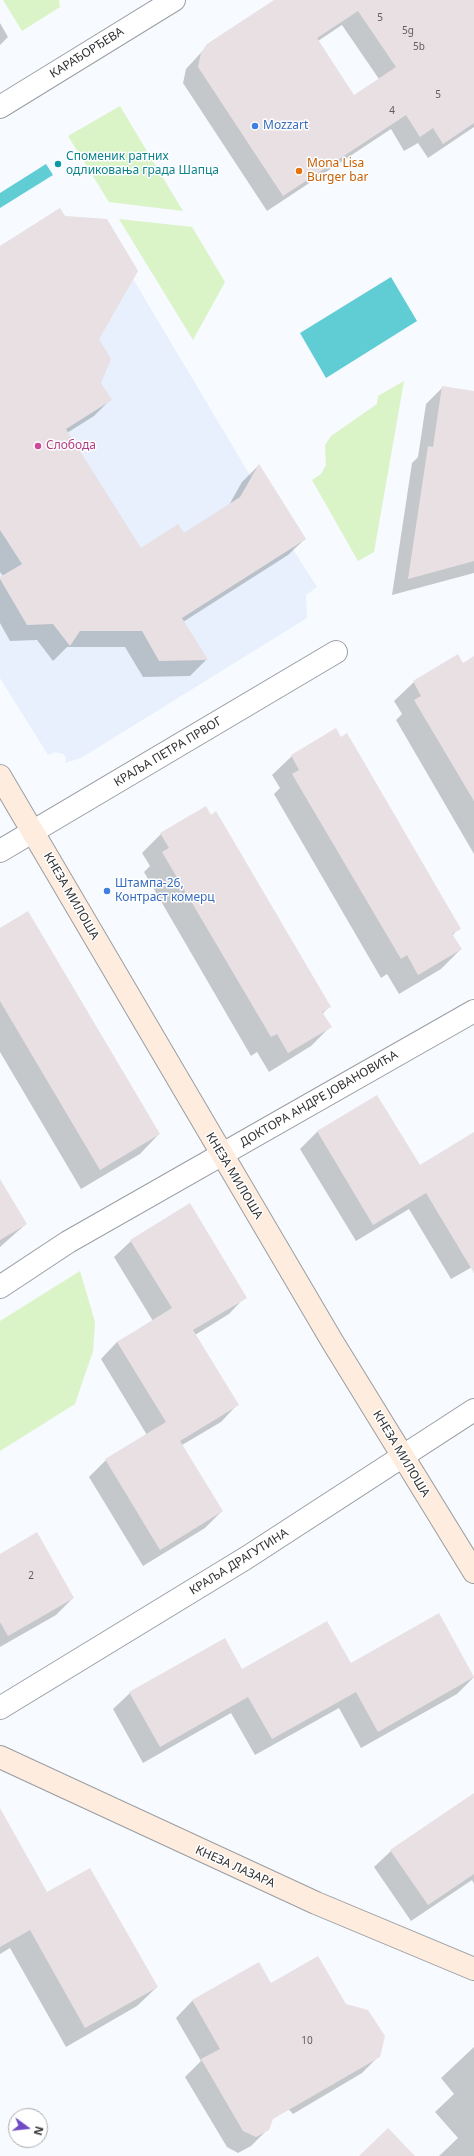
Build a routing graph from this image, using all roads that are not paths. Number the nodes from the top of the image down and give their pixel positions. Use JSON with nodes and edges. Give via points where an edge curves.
{"nodes":[{"id":1,"x":174,"y":0,"type":"edge"},
{"id":2,"x":0,"y":107,"type":"edge"},
{"id":3,"x":336,"y":652,"type":"dead end"},
{"id":4,"x":0,"y":776,"type":"edge"},
{"id":5,"x":33,"y":832,"type":"junction"},
{"id":6,"x":0,"y":851,"type":"edge"},
{"id":7,"x":474,"y":1011,"type":"edge"},
{"id":8,"x":222,"y":1154,"type":"junction"},
{"id":9,"x":0,"y":1287,"type":"edge"},
{"id":10,"x":474,"y":1410,"type":"edge"},
{"id":11,"x":402,"y":1456,"type":"junction"},
{"id":12,"x":474,"y":1572,"type":"edge"},
{"id":13,"x":0,"y":1708,"type":"edge"},
{"id":14,"x":0,"y":1757,"type":"edge"},
{"id":15,"x":474,"y":1969,"type":"edge"}],
"edges":[{"from":1,"to":2,"type":"street","name":"КАРАЂОРЂЕВА"},
{"from":3,"to":5,"type":"street","name":"КРАЉА ПЕТРА ПРВОГ"},
{"from":4,"to":5,"type":"street","name":"КНЕЗА МИЛОША"},
{"from":5,"to":6,"type":"street","name":"КРАЉА ПЕТРА ПРВОГ"},
{"from":5,"to":8,"type":"street","name":"КНЕЗА МИЛОША"},
{"from":7,"to":8,"type":"street","name":"ДОКТОРА АНДРЕ ЈОВАНОВИЋА"},
{"from":8,"to":9,"type":"street","name":"ДОКТОРА АНДРЕ ЈОВАНОВИЋА","via":[[68,1242]]},
{"from":8,"to":11,"type":"street","name":"КНЕЗА МИЛОША"},
{"from":10,"to":11,"type":"street","name":"КРАЉА ДРАГУТИНА"},
{"from":11,"to":12,"type":"street","name":"КНЕЗА МИЛОША"},
{"from":11,"to":13,"type":"street","name":"КРАЉА ДРАГУТИНА","via":[[246,1558]]},
{"from":14,"to":15,"type":"street","name":"КНЕЗА ЛАЗАРА","via":[[297,1895]]}]}
